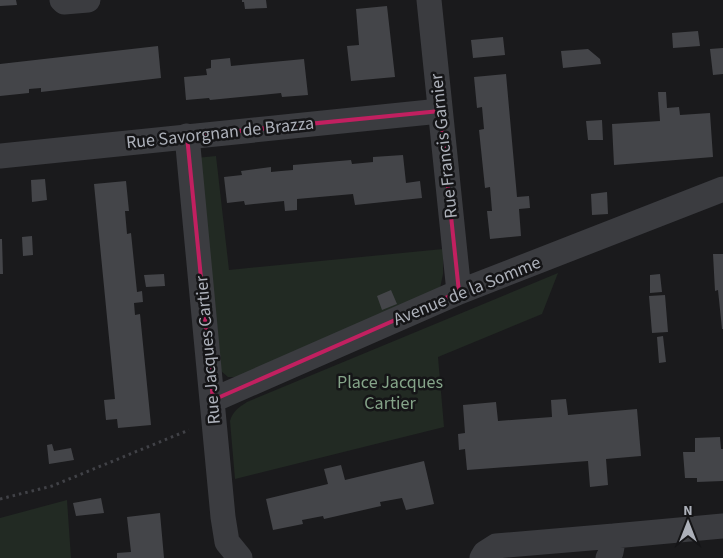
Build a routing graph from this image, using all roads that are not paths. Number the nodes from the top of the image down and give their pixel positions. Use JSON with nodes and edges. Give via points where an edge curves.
{"nodes":[{"id":1,"x":62,"y":0,"type":"edge"},
{"id":2,"x":88,"y":0,"type":"edge"},
{"id":3,"x":429,"y":0,"type":"edge"},
{"id":4,"x":440,"y":112,"type":"junction"},
{"id":5,"x":187,"y":136,"type":"junction"},
{"id":6,"x":0,"y":156,"type":"edge"},
{"id":7,"x":723,"y":189,"type":"edge"},
{"id":8,"x":460,"y":292,"type":"junction"},
{"id":9,"x":214,"y":410,"type":"junction"},
{"id":10,"x":723,"y":526,"type":"edge"},
{"id":11,"x":611,"y":547,"type":"edge"},
{"id":12,"x":240,"y":558,"type":"edge"},
{"id":13,"x":482,"y":558,"type":"edge"}],
"edges":[{"from":1,"to":2,"type":"street"},
{"from":3,"to":4,"type":"street","name":"Rue Francis Garnier"},
{"from":4,"to":5,"type":"street","name":"Rue Savorgnan de Brazza"},
{"from":4,"to":8,"type":"street","name":"Rue Francis Garnier"},
{"from":5,"to":6,"type":"street","name":"Rue Savorgnan de Brazza"},
{"from":5,"to":9,"type":"street","name":"Rue Jacques Cartier"},
{"from":7,"to":8,"type":"street","name":"Avenue de la Somme"},
{"from":8,"to":9,"type":"street","name":"Avenue de la Somme"},
{"from":9,"to":12,"type":"street","name":"Rue Jacques Cartier","via":[[227,542]]},
{"from":10,"to":11,"type":"street"},
{"from":11,"to":13,"type":"street","via":[[496,546]]}]}
